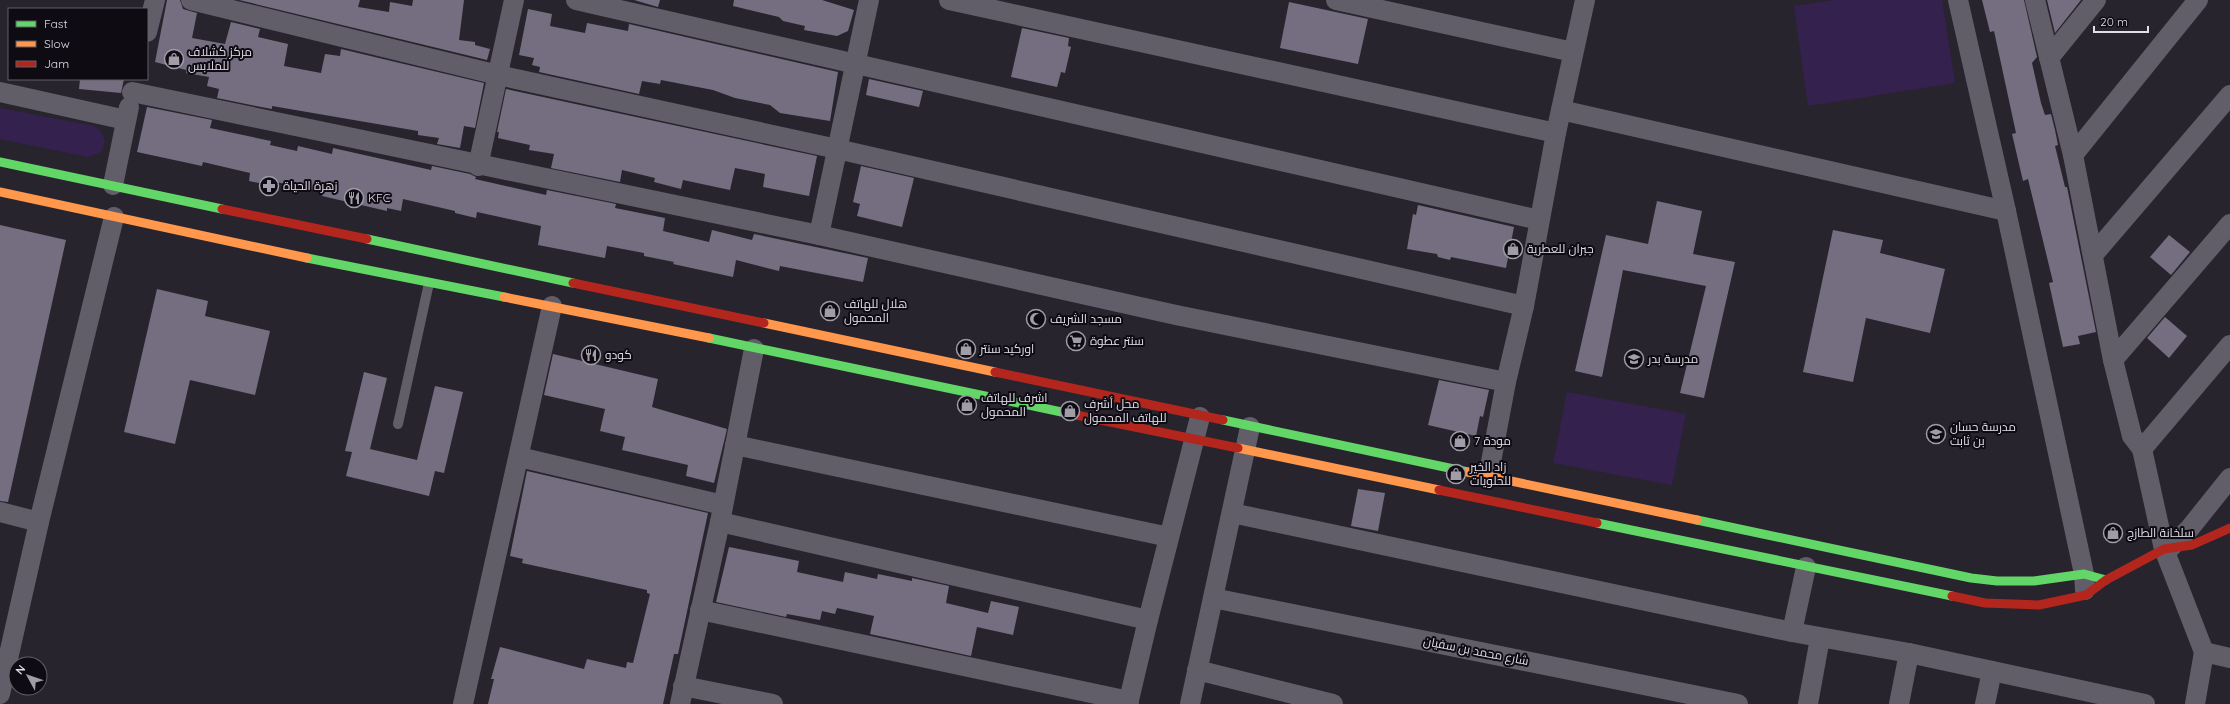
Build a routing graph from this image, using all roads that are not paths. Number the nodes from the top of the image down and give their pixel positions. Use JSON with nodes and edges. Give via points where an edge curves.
{"nodes":[{"id":1,"x":155,"y":0,"type":"edge"},
{"id":2,"x":191,"y":0,"type":"edge"},
{"id":3,"x":514,"y":0,"type":"edge"},
{"id":4,"x":576,"y":0,"type":"edge"},
{"id":5,"x":869,"y":0,"type":"edge"},
{"id":6,"x":949,"y":0,"type":"edge"},
{"id":7,"x":1336,"y":0,"type":"edge"},
{"id":8,"x":1585,"y":0,"type":"edge"},
{"id":9,"x":1958,"y":0,"type":"edge"},
{"id":10,"x":2035,"y":0,"type":"edge"},
{"id":11,"x":2096,"y":0,"type":"edge"},
{"id":12,"x":2198,"y":0,"type":"edge"},
{"id":13,"x":148,"y":28,"type":"edge"},
{"id":14,"x":1573,"y":52,"type":"junction"},
{"id":15,"x":2049,"y":58,"type":"junction"},
{"id":16,"x":856,"y":65,"type":"junction"},
{"id":17,"x":498,"y":75,"type":"junction"},
{"id":18,"x":133,"y":86,"type":"edge"},
{"id":19,"x":0,"y":92,"type":"edge"},
{"id":20,"x":2226,"y":107,"type":"edge"},
{"id":21,"x":1561,"y":110,"type":"junction"},
{"id":22,"x":126,"y":120,"type":"junction"},
{"id":23,"x":1556,"y":133,"type":"junction"},
{"id":24,"x":837,"y":149,"type":"junction"},
{"id":25,"x":2073,"y":155,"type":"junction"},
{"id":26,"x":0,"y":162,"type":"edge"},
{"id":27,"x":478,"y":166,"type":"junction"},
{"id":28,"x":113,"y":185,"type":"junction"},
{"id":29,"x":0,"y":192,"type":"edge"},
{"id":30,"x":2006,"y":211,"type":"junction"},
{"id":31,"x":114,"y":217,"type":"junction"},
{"id":32,"x":1539,"y":220,"type":"junction"},
{"id":33,"x":2230,"y":224,"type":"edge"},
{"id":34,"x":819,"y":236,"type":"junction"},
{"id":35,"x":2093,"y":255,"type":"junction"},
{"id":36,"x":429,"y":282,"type":"junction"},
{"id":37,"x":552,"y":306,"type":"junction"},
{"id":38,"x":1524,"y":306,"type":"junction"},
{"id":39,"x":2230,"y":345,"type":"edge"},
{"id":40,"x":754,"y":349,"type":"junction"},
{"id":41,"x":2113,"y":360,"type":"junction"},
{"id":42,"x":1506,"y":382,"type":"junction"},
{"id":43,"x":1200,"y":417,"type":"junction"},
{"id":44,"x":398,"y":424,"type":"dead end"},
{"id":45,"x":1250,"y":427,"type":"junction"},
{"id":46,"x":1195,"y":441,"type":"junction"},
{"id":47,"x":735,"y":445,"type":"junction"},
{"id":48,"x":2142,"y":449,"type":"junction"},
{"id":49,"x":1245,"y":451,"type":"junction"},
{"id":50,"x":519,"y":457,"type":"junction"},
{"id":51,"x":1488,"y":478,"type":"junction"},
{"id":52,"x":2230,"y":478,"type":"edge"},
{"id":53,"x":0,"y":512,"type":"edge"},
{"id":54,"x":721,"y":513,"type":"junction"},
{"id":55,"x":1232,"y":513,"type":"junction"},
{"id":56,"x":39,"y":522,"type":"junction"},
{"id":57,"x":2230,"y":528,"type":"edge"},
{"id":58,"x":1169,"y":537,"type":"junction"},
{"id":59,"x":2167,"y":549,"type":"junction"},
{"id":60,"x":1806,"y":567,"type":"junction"},
{"id":61,"x":2084,"y":574,"type":"junction"},
{"id":62,"x":2106,"y":580,"type":"junction"},
{"id":63,"x":2086,"y":595,"type":"junction"},
{"id":64,"x":1213,"y":598,"type":"junction"},
{"id":65,"x":700,"y":610,"type":"junction"},
{"id":66,"x":1148,"y":620,"type":"junction"},
{"id":67,"x":1792,"y":632,"type":"junction"},
{"id":68,"x":1820,"y":638,"type":"junction"},
{"id":69,"x":2204,"y":652,"type":"junction"},
{"id":70,"x":1909,"y":653,"type":"junction"},
{"id":71,"x":2230,"y":658,"type":"edge"},
{"id":72,"x":3,"y":660,"type":"edge"},
{"id":73,"x":1197,"y":670,"type":"junction"},
{"id":74,"x":1992,"y":671,"type":"junction"},
{"id":75,"x":0,"y":694,"type":"edge"},
{"id":76,"x":681,"y":695,"type":"edge"},
{"id":77,"x":2077,"y":697,"type":"edge"},
{"id":78,"x":1129,"y":702,"type":"edge"},
{"id":79,"x":463,"y":704,"type":"edge"},
{"id":80,"x":773,"y":704,"type":"edge"},
{"id":81,"x":1190,"y":704,"type":"edge"},
{"id":82,"x":1332,"y":704,"type":"edge"},
{"id":83,"x":1738,"y":704,"type":"edge"},
{"id":84,"x":1808,"y":704,"type":"edge"},
{"id":85,"x":1899,"y":704,"type":"edge"},
{"id":86,"x":1985,"y":704,"type":"edge"},
{"id":87,"x":2145,"y":704,"type":"edge"},
{"id":88,"x":2195,"y":704,"type":"edge"}],
"edges":[{"from":1,"to":13,"type":"street"},
{"from":2,"to":17,"type":"street"},
{"from":3,"to":17,"type":"street"},
{"from":4,"to":16,"type":"street"},
{"from":5,"to":16,"type":"street"},
{"from":6,"to":23,"type":"street"},
{"from":7,"to":14,"type":"street"},
{"from":8,"to":14,"type":"street"},
{"from":9,"to":30,"type":"street"},
{"from":10,"to":15,"type":"street"},
{"from":11,"to":15,"type":"street"},
{"from":12,"to":25,"type":"street"},
{"from":14,"to":21,"type":"street"},
{"from":15,"to":25,"type":"street"},
{"from":16,"to":24,"type":"street"},
{"from":16,"to":32,"type":"street"},
{"from":17,"to":24,"type":"street"},
{"from":17,"to":27,"type":"street"},
{"from":18,"to":22,"type":"street"},
{"from":18,"to":27,"type":"street"},
{"from":19,"to":22,"type":"street"},
{"from":20,"to":35,"type":"street"},
{"from":21,"to":23,"type":"street"},
{"from":21,"to":30,"type":"street"},
{"from":22,"to":28,"type":"street"},
{"from":23,"to":32,"type":"street"},
{"from":24,"to":34,"type":"street"},
{"from":24,"to":38,"type":"street"},
{"from":25,"to":35,"type":"street"},
{"from":26,"to":28,"type":"street"},
{"from":27,"to":34,"type":"street"},
{"from":28,"to":43,"type":"street"},
{"from":29,"to":31,"type":"street"},
{"from":30,"to":61,"type":"street"},
{"from":31,"to":36,"type":"street"},
{"from":31,"to":56,"type":"street"},
{"from":32,"to":38,"type":"street"},
{"from":33,"to":41,"type":"street"},
{"from":34,"to":42,"type":"street","via":[[1176,315]]},
{"from":35,"to":41,"type":"street"},
{"from":36,"to":37,"type":"street"},
{"from":36,"to":44,"type":"lane"},
{"from":37,"to":40,"type":"street"},
{"from":37,"to":50,"type":"street"},
{"from":38,"to":42,"type":"street"},
{"from":39,"to":48,"type":"street"},
{"from":40,"to":46,"type":"street"},
{"from":40,"to":47,"type":"street"},
{"from":41,"to":48,"type":"street","via":[[2132,436]]},
{"from":42,"to":51,"type":"street"},
{"from":43,"to":45,"type":"street"},
{"from":43,"to":46,"type":"street"},
{"from":45,"to":49,"type":"street"},
{"from":45,"to":51,"type":"street"},
{"from":46,"to":49,"type":"street"},
{"from":46,"to":58,"type":"street"},
{"from":47,"to":54,"type":"street"},
{"from":47,"to":58,"type":"street"},
{"from":48,"to":59,"type":"street"},
{"from":49,"to":55,"type":"street"},
{"from":49,"to":60,"type":"street"},
{"from":50,"to":54,"type":"street"},
{"from":50,"to":79,"type":"street"},
{"from":51,"to":61,"type":"street","via":[[1971,578],[2034,581]]},
{"from":52,"to":59,"type":"street","via":[[2190,528]]},
{"from":53,"to":56,"type":"street"},
{"from":54,"to":65,"type":"street"},
{"from":54,"to":66,"type":"street"},
{"from":55,"to":64,"type":"street"},
{"from":55,"to":67,"type":"street"},
{"from":56,"to":72,"type":"street"},
{"from":57,"to":59,"type":"street","via":[[2192,544]]},
{"from":58,"to":66,"type":"street"},
{"from":59,"to":62,"type":"street"},
{"from":59,"to":69,"type":"street"},
{"from":60,"to":63,"type":"street","via":[[1985,603],[2039,605]]},
{"from":60,"to":67,"type":"street"},
{"from":61,"to":62,"type":"street"},
{"from":61,"to":63,"type":"street"},
{"from":62,"to":63,"type":"street"},
{"from":64,"to":73,"type":"street"},
{"from":64,"to":83,"type":"street","name":"شارع محمد بن سفيان"},
{"from":65,"to":76,"type":"street"},
{"from":65,"to":78,"type":"street"},
{"from":66,"to":78,"type":"street"},
{"from":67,"to":68,"type":"street"},
{"from":68,"to":70,"type":"street"},
{"from":68,"to":84,"type":"street"},
{"from":69,"to":71,"type":"street"},
{"from":69,"to":88,"type":"street"},
{"from":70,"to":74,"type":"street"},
{"from":70,"to":85,"type":"street"},
{"from":72,"to":75,"type":"street"},
{"from":73,"to":81,"type":"street"},
{"from":73,"to":82,"type":"street"},
{"from":74,"to":77,"type":"street"},
{"from":74,"to":86,"type":"street"},
{"from":76,"to":80,"type":"street"},
{"from":77,"to":87,"type":"street"}]}
